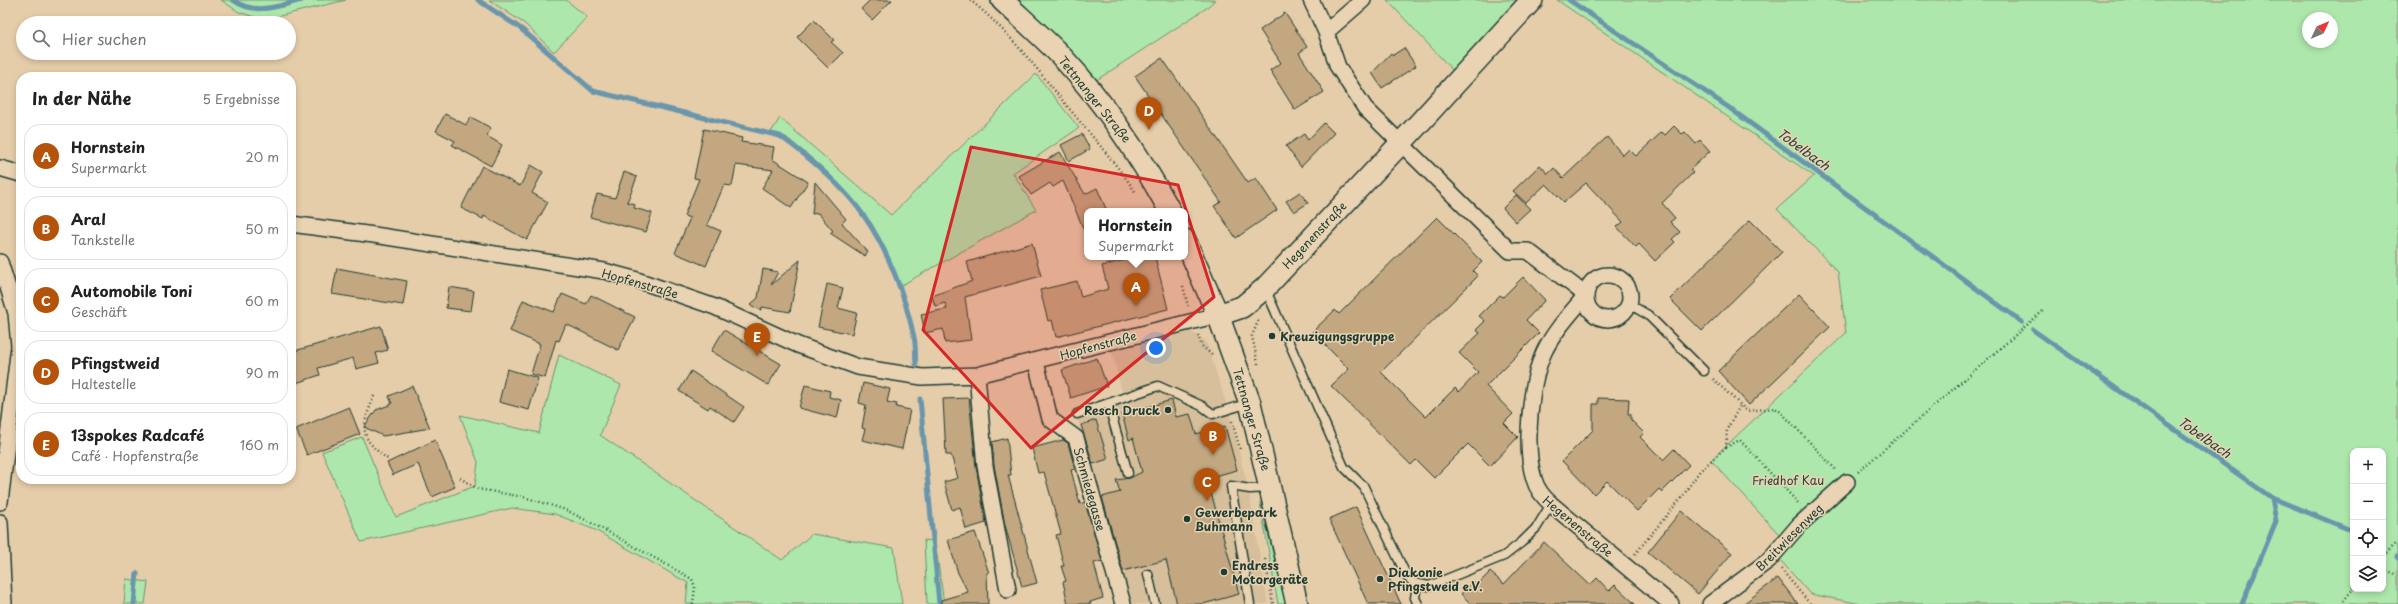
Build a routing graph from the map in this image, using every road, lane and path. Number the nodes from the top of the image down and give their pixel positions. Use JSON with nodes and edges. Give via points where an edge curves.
{"nodes":[{"id":1,"x":970,"y":0,"type":"edge"},
{"id":2,"x":1002,"y":0,"type":"edge"},
{"id":3,"x":1311,"y":0,"type":"edge"},
{"id":4,"x":1363,"y":0,"type":"edge"},
{"id":5,"x":1532,"y":0,"type":"edge"},
{"id":6,"x":1326,"y":32,"type":"junction"},
{"id":7,"x":1401,"y":143,"type":"junction"},
{"id":8,"x":0,"y":168,"type":"edge"},
{"id":9,"x":16,"y":173,"type":"edge"},
{"id":10,"x":1137,"y":194,"type":"dead end"},
{"id":11,"x":1168,"y":208,"type":"edge"},
{"id":12,"x":296,"y":225,"type":"edge"},
{"id":13,"x":1188,"y":247,"type":"edge"},
{"id":14,"x":0,"y":262,"type":"edge"},
{"id":15,"x":1182,"y":280,"type":"dead end"},
{"id":16,"x":1264,"y":288,"type":"junction"},
{"id":17,"x":1586,"y":295,"type":"junction"},
{"id":18,"x":1629,"y":304,"type":"junction"},
{"id":19,"x":2043,"y":311,"type":"dead end"},
{"id":20,"x":16,"y":313,"type":"edge"},
{"id":21,"x":1218,"y":315,"type":"junction"},
{"id":22,"x":1193,"y":321,"type":"junction"},
{"id":23,"x":1214,"y":361,"type":"dead end"},
{"id":24,"x":1036,"y":362,"type":"junction"},
{"id":25,"x":16,"y":371,"type":"edge"},
{"id":26,"x":1704,"y":371,"type":"joint"},
{"id":27,"x":977,"y":375,"type":"junction"},
{"id":28,"x":374,"y":396,"type":"dead end"},
{"id":29,"x":1108,"y":403,"type":"junction"},
{"id":30,"x":1250,"y":403,"type":"junction"},
{"id":31,"x":1740,"y":406,"type":"junction"},
{"id":32,"x":1229,"y":409,"type":"junction"},
{"id":33,"x":1077,"y":414,"type":"dead end"},
{"id":34,"x":1726,"y":447,"type":"junction"},
{"id":35,"x":1240,"y":453,"type":"dead end"},
{"id":36,"x":389,"y":460,"type":"dead end"},
{"id":37,"x":1128,"y":473,"type":"dead end"},
{"id":38,"x":460,"y":478,"type":"dead end"},
{"id":39,"x":1846,"y":482,"type":"junction"},
{"id":40,"x":1271,"y":488,"type":"junction"},
{"id":41,"x":0,"y":502,"type":"edge"},
{"id":42,"x":1551,"y":504,"type":"junction"},
{"id":43,"x":1810,"y":515,"type":"junction"},
{"id":44,"x":0,"y":522,"type":"edge"},
{"id":45,"x":2398,"y":542,"type":"edge"},
{"id":46,"x":1264,"y":552,"type":"dead end"},
{"id":47,"x":2386,"y":553,"type":"edge"},
{"id":48,"x":1772,"y":557,"type":"junction"},
{"id":49,"x":1624,"y":565,"type":"junction"},
{"id":50,"x":2386,"y":570,"type":"edge"},
{"id":51,"x":1148,"y":574,"type":"dead end"},
{"id":52,"x":2398,"y":575,"type":"edge"},
{"id":53,"x":1417,"y":584,"type":"junction"},
{"id":54,"x":1008,"y":590,"type":"dead end"},
{"id":55,"x":2351,"y":592,"type":"edge"},
{"id":56,"x":4,"y":604,"type":"edge"},
{"id":57,"x":693,"y":604,"type":"edge"},
{"id":58,"x":1123,"y":604,"type":"edge"},
{"id":59,"x":1155,"y":604,"type":"edge"},
{"id":60,"x":1250,"y":604,"type":"edge"},
{"id":61,"x":1273,"y":604,"type":"edge"},
{"id":62,"x":1297,"y":604,"type":"edge"},
{"id":63,"x":1418,"y":604,"type":"edge"},
{"id":64,"x":1671,"y":604,"type":"edge"},
{"id":65,"x":1710,"y":604,"type":"edge"},
{"id":66,"x":1810,"y":604,"type":"edge"},
{"id":67,"x":2341,"y":604,"type":"edge"}],
"edges":[{"from":1,"to":10,"type":"path","via":[[1001,27],[1022,50],[1111,158]]},
{"from":2,"to":11,"type":"main road","name":"Tettnanger Straße","via":[[1062,58],[1094,95],[1132,145]]},
{"from":3,"to":6,"type":"street"},
{"from":4,"to":6,"type":"street"},
{"from":5,"to":7,"type":"main road","name":"Hegenenstraße"},
{"from":6,"to":7,"type":"street","via":[[1338,67],[1365,108]]},
{"from":7,"to":16,"type":"main road","name":"Hegenenstraße"},
{"from":7,"to":17,"type":"street","via":[[1510,251],[1528,251]]},
{"from":8,"to":9,"type":"street"},
{"from":12,"to":27,"type":"street","name":"Hopfenstraße","via":[[604,271],[715,307],[798,345],[858,367],[922,377]]},
{"from":13,"to":21,"type":"main road","name":"Tettnanger Straße"},
{"from":14,"to":20,"type":"street"},
{"from":15,"to":22,"type":"path"},
{"from":16,"to":21,"type":"main road","name":"Hegenenstraße","via":[[1242,307]]},
{"from":16,"to":53,"type":"lane","via":[[1344,467],[1364,487],[1407,577]]},
{"from":17,"to":18,"type":"street","via":[[1588,308],[1602,319],[1619,317]]},
{"from":17,"to":18,"type":"street","name":"Hegenenstraße","via":[[1588,287],[1597,278],[1614,276],[1627,287],[1630,295]]},
{"from":17,"to":42,"type":"street","name":"Hegenenstraße","via":[[1556,330],[1542,357],[1534,384],[1530,431],[1531,465],[1540,494]]},
{"from":18,"to":26,"type":"lane","via":[[1648,315]]},
{"from":19,"to":39,"type":"path"},
{"from":21,"to":22,"type":"street","name":"Hopfenstraße"},
{"from":21,"to":30,"type":"main road","name":"Tettnanger Straße"},
{"from":22,"to":23,"type":"path","via":[[1202,346],[1212,355]]},
{"from":22,"to":24,"type":"street","name":"Hopfenstraße"},
{"from":24,"to":27,"type":"street","name":"Hopfenstraße"},
{"from":24,"to":58,"type":"street","name":"Schmiedegasse","via":[[1050,419],[1076,438]]},
{"from":25,"to":41,"type":"street"},
{"from":26,"to":31,"type":"path"},
{"from":27,"to":54,"type":"street","via":[[985,466]]},
{"from":28,"to":36,"type":"path","via":[[363,428],[365,437]]},
{"from":29,"to":32,"type":"lane","via":[[1158,386],[1202,406],[1213,414]]},
{"from":29,"to":33,"type":"lane"},
{"from":29,"to":37,"type":"lane"},
{"from":30,"to":32,"type":"lane"},
{"from":30,"to":40,"type":"main road","name":"Tettnanger Straße"},
{"from":31,"to":34,"type":"path","via":[[1727,429]]},
{"from":31,"to":39,"type":"path","via":[[1747,412],[1775,408],[1781,412]]},
{"from":32,"to":35,"type":"path"},
{"from":34,"to":43,"type":"path","via":[[1740,440]]},
{"from":34,"to":49,"type":"path","via":[[1699,472],[1651,536]]},
{"from":38,"to":57,"type":"path","via":[[478,489],[524,497],[566,510],[603,529],[692,579],[695,587]]},
{"from":39,"to":43,"type":"street","name":"Breitwiesenweg"},
{"from":40,"to":60,"type":"lane","via":[[1250,489],[1231,486]]},
{"from":40,"to":62,"type":"main road","name":"Tettnanger Straße"},
{"from":42,"to":49,"type":"street","name":"Hegenenstraße"},
{"from":42,"to":53,"type":"lane","via":[[1536,527],[1504,556],[1429,586]]},
{"from":43,"to":48,"type":"street","name":"Breitwiesenweg"},
{"from":44,"to":56,"type":"street"},
{"from":45,"to":47,"type":"path"},
{"from":46,"to":61,"type":"path"},
{"from":48,"to":65,"type":"street","name":"Breitwiesenweg"},
{"from":48,"to":66,"type":"path"},
{"from":49,"to":64,"type":"street","name":"Hegenenstraße"},
{"from":50,"to":52,"type":"path"},
{"from":51,"to":59,"type":"lane"},
{"from":53,"to":63,"type":"lane","via":[[1415,598]]},
{"from":55,"to":67,"type":"path"}]}
